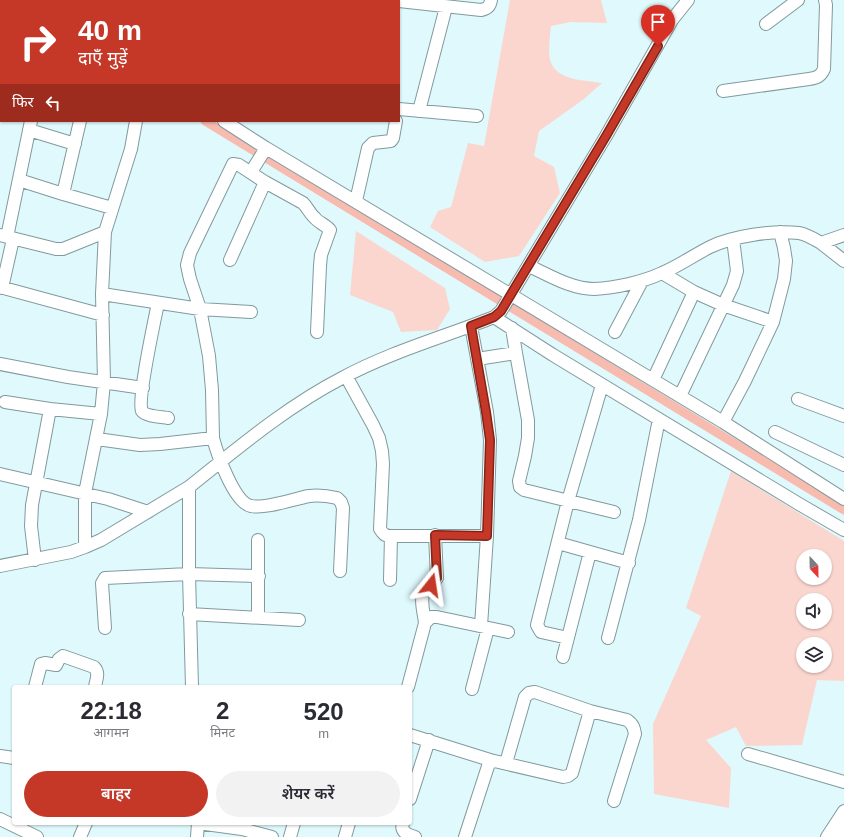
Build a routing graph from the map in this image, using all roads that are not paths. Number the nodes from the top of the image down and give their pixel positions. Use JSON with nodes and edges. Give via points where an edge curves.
{"nodes":[{"id":1,"x":491,"y":0,"type":"edge"},
{"id":2,"x":798,"y":0,"type":"edge"},
{"id":3,"x":825,"y":0,"type":"edge"},
{"id":4,"x":400,"y":1,"type":"edge"},
{"id":5,"x":684,"y":1,"type":"edge"},
{"id":6,"x":446,"y":7,"type":"junction"},
{"id":7,"x":766,"y":24,"type":"dead end"},
{"id":8,"x":723,"y":91,"type":"dead end"},
{"id":9,"x":400,"y":109,"type":"edge"},
{"id":10,"x":419,"y":112,"type":"junction"},
{"id":11,"x":476,"y":116,"type":"dead end"},
{"id":12,"x":80,"y":122,"type":"edge"},
{"id":13,"x":136,"y":122,"type":"edge"},
{"id":14,"x":225,"y":122,"type":"edge"},
{"id":15,"x":396,"y":122,"type":"edge"},
{"id":16,"x":30,"y":125,"type":"edge"},
{"id":17,"x":75,"y":144,"type":"junction"},
{"id":18,"x":264,"y":150,"type":"junction"},
{"id":19,"x":254,"y":168,"type":"junction"},
{"id":20,"x":19,"y":180,"type":"junction"},
{"id":21,"x":265,"y":182,"type":"junction"},
{"id":22,"x":63,"y":194,"type":"junction"},
{"id":23,"x":356,"y":201,"type":"junction"},
{"id":24,"x":112,"y":208,"type":"junction"},
{"id":25,"x":105,"y":232,"type":"junction"},
{"id":26,"x":780,"y":232,"type":"junction"},
{"id":27,"x":844,"y":235,"type":"edge"},
{"id":28,"x":7,"y":237,"type":"edge"},
{"id":29,"x":733,"y":239,"type":"junction"},
{"id":30,"x":821,"y":243,"type":"junction"},
{"id":31,"x":230,"y":260,"type":"dead end"},
{"id":32,"x":844,"y":261,"type":"edge"},
{"id":33,"x":529,"y":266,"type":"junction"},
{"id":34,"x":662,"y":273,"type":"junction"},
{"id":35,"x":642,"y":281,"type":"junction"},
{"id":36,"x":1,"y":288,"type":"edge"},
{"id":37,"x":694,"y":292,"type":"junction"},
{"id":38,"x":102,"y":294,"type":"junction"},
{"id":39,"x":510,"y":297,"type":"junction"},
{"id":40,"x":158,"y":302,"type":"junction"},
{"id":41,"x":723,"y":305,"type":"junction"},
{"id":42,"x":200,"y":309,"type":"junction"},
{"id":43,"x":251,"y":312,"type":"dead end"},
{"id":44,"x":498,"y":314,"type":"junction"},
{"id":45,"x":103,"y":315,"type":"junction"},
{"id":46,"x":773,"y":322,"type":"junction"},
{"id":47,"x":471,"y":326,"type":"junction"},
{"id":48,"x":512,"y":328,"type":"junction"},
{"id":49,"x":317,"y":332,"type":"dead end"},
{"id":50,"x":615,"y":332,"type":"dead end"},
{"id":51,"x":516,"y":354,"type":"junction"},
{"id":52,"x":477,"y":360,"type":"junction"},
{"id":53,"x":0,"y":364,"type":"edge"},
{"id":54,"x":346,"y":376,"type":"junction"},
{"id":55,"x":653,"y":380,"type":"junction"},
{"id":56,"x":104,"y":382,"type":"junction"},
{"id":57,"x":602,"y":384,"type":"junction"},
{"id":58,"x":143,"y":388,"type":"junction"},
{"id":59,"x":680,"y":396,"type":"junction"},
{"id":60,"x":798,"y":399,"type":"dead end"},
{"id":61,"x":5,"y":402,"type":"dead end"},
{"id":62,"x":50,"y":409,"type":"junction"},
{"id":63,"x":101,"y":414,"type":"junction"},
{"id":64,"x":844,"y":416,"type":"edge"},
{"id":65,"x":168,"y":418,"type":"dead end"},
{"id":66,"x":659,"y":419,"type":"junction"},
{"id":67,"x":724,"y":422,"type":"junction"},
{"id":68,"x":775,"y":432,"type":"dead end"},
{"id":69,"x":214,"y":438,"type":"junction"},
{"id":70,"x":96,"y":439,"type":"junction"},
{"id":71,"x":222,"y":462,"type":"junction"},
{"id":72,"x":844,"y":465,"type":"edge"},
{"id":73,"x":0,"y":474,"type":"edge"},
{"id":74,"x":36,"y":482,"type":"junction"},
{"id":75,"x":189,"y":487,"type":"junction"},
{"id":76,"x":85,"y":493,"type":"junction"},
{"id":77,"x":844,"y":499,"type":"edge"},
{"id":78,"x":568,"y":501,"type":"junction"},
{"id":79,"x":148,"y":512,"type":"junction"},
{"id":80,"x":614,"y":512,"type":"dead end"},
{"id":81,"x":844,"y":530,"type":"edge"},
{"id":82,"x":435,"y":535,"type":"junction"},
{"id":83,"x":391,"y":536,"type":"junction"},
{"id":84,"x":487,"y":536,"type":"junction"},
{"id":85,"x":258,"y":540,"type":"dead end"},
{"id":86,"x":558,"y":543,"type":"junction"},
{"id":87,"x":85,"y":547,"type":"junction"},
{"id":88,"x":590,"y":552,"type":"junction"},
{"id":89,"x":35,"y":560,"type":"junction"},
{"id":90,"x":629,"y":563,"type":"junction"},
{"id":91,"x":0,"y":566,"type":"edge"},
{"id":92,"x":340,"y":572,"type":"dead end"},
{"id":93,"x":188,"y":574,"type":"junction"},
{"id":94,"x":259,"y":576,"type":"junction"},
{"id":95,"x":390,"y":580,"type":"dead end"},
{"id":96,"x":189,"y":614,"type":"junction"},
{"id":97,"x":258,"y":617,"type":"junction"},
{"id":98,"x":299,"y":620,"type":"dead end"},
{"id":99,"x":425,"y":623,"type":"junction"},
{"id":100,"x":485,"y":627,"type":"junction"},
{"id":101,"x":105,"y":628,"type":"dead end"},
{"id":102,"x":508,"y":632,"type":"dead end"},
{"id":103,"x":568,"y":638,"type":"junction"},
{"id":104,"x":608,"y":638,"type":"dead end"},
{"id":105,"x":563,"y":658,"type":"dead end"},
{"id":106,"x":36,"y":685,"type":"edge"},
{"id":107,"x":95,"y":685,"type":"edge"},
{"id":108,"x":192,"y":685,"type":"edge"},
{"id":109,"x":409,"y":685,"type":"edge"},
{"id":110,"x":472,"y":689,"type":"dead end"},
{"id":111,"x":590,"y":711,"type":"junction"},
{"id":112,"x":412,"y":736,"type":"edge"},
{"id":113,"x":429,"y":740,"type":"junction"},
{"id":114,"x":748,"y":754,"type":"dead end"},
{"id":115,"x":0,"y":756,"type":"edge"},
{"id":116,"x":12,"y":758,"type":"edge"},
{"id":117,"x":490,"y":760,"type":"junction"},
{"id":118,"x":506,"y":764,"type":"junction"},
{"id":119,"x":844,"y":782,"type":"edge"},
{"id":120,"x":412,"y":794,"type":"edge"},
{"id":121,"x":614,"y":801,"type":"dead end"},
{"id":122,"x":844,"y":811,"type":"edge"},
{"id":123,"x":4,"y":822,"type":"edge"},
{"id":124,"x":85,"y":825,"type":"edge"},
{"id":125,"x":198,"y":825,"type":"edge"},
{"id":126,"x":213,"y":825,"type":"edge"},
{"id":127,"x":293,"y":825,"type":"edge"},
{"id":128,"x":348,"y":825,"type":"edge"},
{"id":129,"x":402,"y":825,"type":"edge"},
{"id":130,"x":844,"y":830,"type":"edge"},
{"id":131,"x":8,"y":837,"type":"edge"},
{"id":132,"x":37,"y":837,"type":"edge"},
{"id":133,"x":80,"y":837,"type":"edge"},
{"id":134,"x":198,"y":837,"type":"edge"},
{"id":135,"x":272,"y":837,"type":"edge"},
{"id":136,"x":290,"y":837,"type":"edge"},
{"id":137,"x":345,"y":837,"type":"edge"},
{"id":138,"x":415,"y":837,"type":"edge"},
{"id":139,"x":465,"y":837,"type":"edge"},
{"id":140,"x":827,"y":837,"type":"edge"},
{"id":141,"x":840,"y":837,"type":"edge"}],
"edges":[{"from":1,"to":6,"type":"street","via":[[489,6],[481,10]]},
{"from":2,"to":7,"type":"street"},
{"from":3,"to":8,"type":"street","via":[[822,74],[817,78]]},
{"from":4,"to":6,"type":"street"},
{"from":5,"to":33,"type":"street"},
{"from":6,"to":10,"type":"street"},
{"from":9,"to":10,"type":"street"},
{"from":10,"to":11,"type":"street"},
{"from":12,"to":17,"type":"street"},
{"from":13,"to":24,"type":"street","via":[[131,149]]},
{"from":14,"to":18,"type":"street"},
{"from":15,"to":23,"type":"street","via":[[390,141],[373,144],[368,148]]},
{"from":16,"to":17,"type":"street"},
{"from":16,"to":20,"type":"street"},
{"from":17,"to":22,"type":"street"},
{"from":18,"to":19,"type":"street"},
{"from":18,"to":23,"type":"street"},
{"from":19,"to":21,"type":"street"},
{"from":19,"to":42,"type":"street","via":[[233,164],[190,253],[190,279]]},
{"from":20,"to":22,"type":"street"},
{"from":20,"to":28,"type":"street"},
{"from":21,"to":31,"type":"street"},
{"from":21,"to":49,"type":"street","via":[[307,206],[316,220],[330,230],[321,255]]},
{"from":22,"to":24,"type":"street"},
{"from":23,"to":39,"type":"street"},
{"from":24,"to":25,"type":"street"},
{"from":25,"to":28,"type":"street","via":[[63,249]]},
{"from":25,"to":38,"type":"street"},
{"from":26,"to":29,"type":"street"},
{"from":26,"to":30,"type":"street","via":[[800,233]]},
{"from":26,"to":46,"type":"street","via":[[786,261]]},
{"from":27,"to":30,"type":"street"},
{"from":28,"to":36,"type":"street"},
{"from":29,"to":34,"type":"street","via":[[710,247]]},
{"from":29,"to":41,"type":"street","via":[[737,271]]},
{"from":30,"to":32,"type":"street"},
{"from":33,"to":35,"type":"street","via":[[578,287],[594,289]]},
{"from":33,"to":39,"type":"street"},
{"from":34,"to":35,"type":"street"},
{"from":34,"to":37,"type":"street"},
{"from":35,"to":50,"type":"street"},
{"from":36,"to":45,"type":"street"},
{"from":37,"to":41,"type":"street"},
{"from":37,"to":55,"type":"street"},
{"from":38,"to":40,"type":"street"},
{"from":38,"to":45,"type":"street"},
{"from":39,"to":44,"type":"street"},
{"from":39,"to":55,"type":"street"},
{"from":40,"to":42,"type":"street"},
{"from":40,"to":58,"type":"street"},
{"from":41,"to":46,"type":"street"},
{"from":41,"to":59,"type":"street"},
{"from":42,"to":43,"type":"street"},
{"from":42,"to":69,"type":"street","via":[[210,370]]},
{"from":44,"to":47,"type":"street"},
{"from":44,"to":48,"type":"street"},
{"from":45,"to":56,"type":"street"},
{"from":46,"to":67,"type":"street"},
{"from":47,"to":52,"type":"street"},
{"from":47,"to":54,"type":"street","via":[[383,358]]},
{"from":48,"to":51,"type":"street"},
{"from":48,"to":57,"type":"street"},
{"from":51,"to":52,"type":"street"},
{"from":51,"to":78,"type":"street","via":[[528,420],[528,438],[520,487]]},
{"from":52,"to":84,"type":"street","via":[[490,440]]},
{"from":53,"to":56,"type":"street"},
{"from":54,"to":71,"type":"street","via":[[299,402]]},
{"from":54,"to":83,"type":"street","via":[[379,438],[383,464],[380,529],[386,536]]},
{"from":55,"to":59,"type":"street"},
{"from":56,"to":58,"type":"street"},
{"from":56,"to":63,"type":"street"},
{"from":57,"to":66,"type":"street"},
{"from":57,"to":78,"type":"street"},
{"from":58,"to":65,"type":"street","via":[[142,411],[145,414]]},
{"from":59,"to":67,"type":"street"},
{"from":60,"to":64,"type":"street"},
{"from":61,"to":62,"type":"street"},
{"from":62,"to":63,"type":"street"},
{"from":62,"to":74,"type":"street"},
{"from":63,"to":70,"type":"street"},
{"from":66,"to":81,"type":"street"},
{"from":66,"to":90,"type":"street"},
{"from":67,"to":77,"type":"street"},
{"from":68,"to":72,"type":"street"},
{"from":69,"to":70,"type":"street","via":[[140,445]]},
{"from":69,"to":71,"type":"street"},
{"from":70,"to":76,"type":"street"},
{"from":71,"to":75,"type":"street"},
{"from":71,"to":92,"type":"street","via":[[241,500],[250,506],[311,496],[337,498],[343,508]]},
{"from":73,"to":74,"type":"street"},
{"from":74,"to":76,"type":"street"},
{"from":74,"to":89,"type":"street","via":[[31,526]]},
{"from":75,"to":79,"type":"street"},
{"from":75,"to":93,"type":"street"},
{"from":76,"to":79,"type":"street"},
{"from":76,"to":87,"type":"street"},
{"from":78,"to":80,"type":"street"},
{"from":78,"to":86,"type":"street"},
{"from":79,"to":87,"type":"street","via":[[102,540]]},
{"from":82,"to":83,"type":"street"},
{"from":82,"to":84,"type":"street"},
{"from":82,"to":99,"type":"street","via":[[437,578],[424,592],[422,599]]},
{"from":83,"to":95,"type":"street"},
{"from":84,"to":100,"type":"street"},
{"from":85,"to":94,"type":"street"},
{"from":86,"to":88,"type":"street"},
{"from":86,"to":103,"type":"street","via":[[537,625],[541,632]]},
{"from":87,"to":89,"type":"street"},
{"from":88,"to":90,"type":"street"},
{"from":88,"to":103,"type":"street"},
{"from":89,"to":91,"type":"street"},
{"from":90,"to":104,"type":"street"},
{"from":93,"to":94,"type":"street"},
{"from":93,"to":96,"type":"street"},
{"from":93,"to":101,"type":"street","via":[[106,578],[102,583]]},
{"from":94,"to":97,"type":"street"},
{"from":96,"to":97,"type":"street"},
{"from":96,"to":108,"type":"street"},
{"from":97,"to":98,"type":"street"},
{"from":99,"to":100,"type":"street","via":[[437,617]]},
{"from":99,"to":109,"type":"street"},
{"from":100,"to":102,"type":"street"},
{"from":100,"to":110,"type":"street"},
{"from":103,"to":105,"type":"street"},
{"from":106,"to":107,"type":"street","via":[[41,664],[56,665],[63,656],[94,667],[98,674]]},
{"from":111,"to":118,"type":"street","via":[[572,773],[568,776]]},
{"from":111,"to":118,"type":"street","via":[[535,692],[529,693],[525,697]]},
{"from":111,"to":121,"type":"street","via":[[627,720],[634,728],[635,734]]},
{"from":112,"to":113,"type":"street"},
{"from":113,"to":117,"type":"street"},
{"from":113,"to":120,"type":"street"},
{"from":114,"to":119,"type":"street"},
{"from":115,"to":116,"type":"street"},
{"from":117,"to":118,"type":"street"},
{"from":117,"to":139,"type":"street"},
{"from":122,"to":140,"type":"street"},
{"from":123,"to":131,"type":"street"},
{"from":123,"to":132,"type":"street"},
{"from":124,"to":133,"type":"street"},
{"from":125,"to":134,"type":"street"},
{"from":126,"to":135,"type":"street"},
{"from":127,"to":136,"type":"street"},
{"from":128,"to":137,"type":"street"},
{"from":129,"to":138,"type":"street","via":[[407,835]]},
{"from":130,"to":141,"type":"highway"}]}
